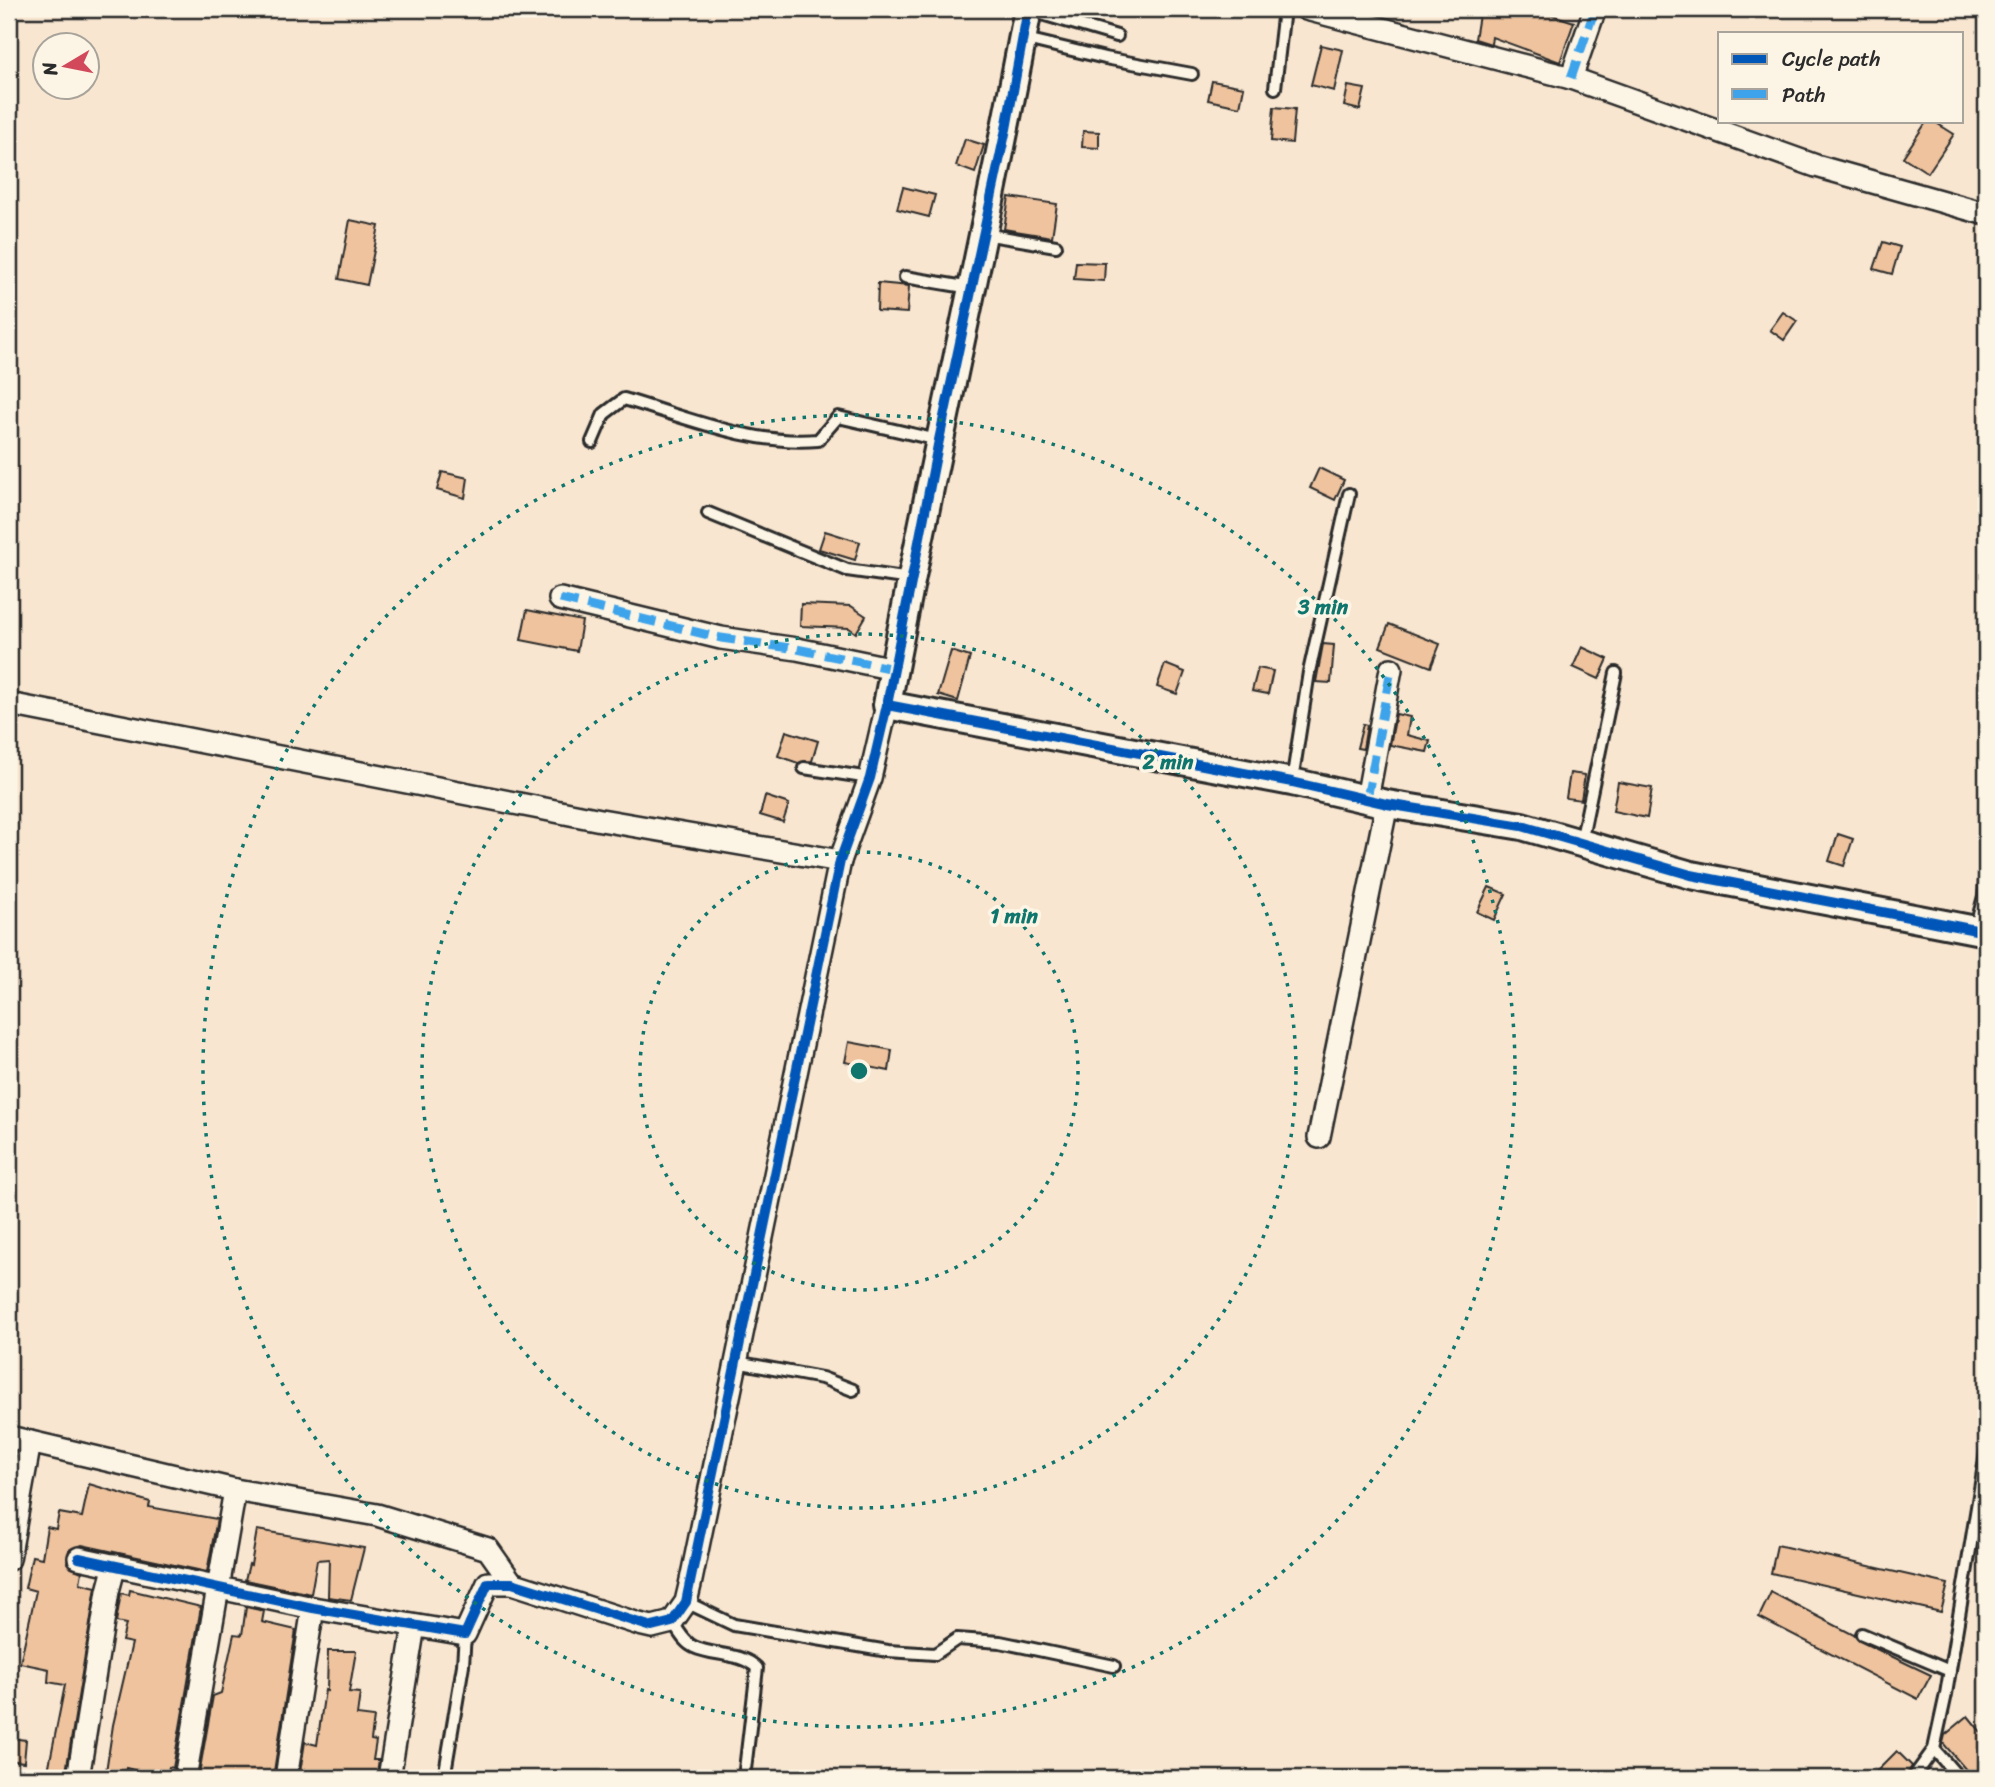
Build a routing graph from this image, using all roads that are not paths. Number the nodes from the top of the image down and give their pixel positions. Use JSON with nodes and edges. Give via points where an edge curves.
{"nodes":[{"id":1,"x":1028,"y":9,"type":"edge"},
{"id":2,"x":1284,"y":9,"type":"edge"},
{"id":3,"x":1306,"y":9,"type":"edge"},
{"id":4,"x":1595,"y":9,"type":"edge"},
{"id":5,"x":1118,"y":36,"type":"dead end"},
{"id":6,"x":1022,"y":38,"type":"junction"},
{"id":7,"x":1192,"y":74,"type":"dead end"},
{"id":8,"x":1571,"y":78,"type":"junction"},
{"id":9,"x":1275,"y":88,"type":"dead end"},
{"id":10,"x":1986,"y":214,"type":"edge"},
{"id":11,"x":984,"y":234,"type":"junction"},
{"id":12,"x":1056,"y":247,"type":"dead end"},
{"id":13,"x":905,"y":277,"type":"dead end"},
{"id":14,"x":974,"y":289,"type":"junction"},
{"id":15,"x":939,"y":440,"type":"junction"},
{"id":16,"x":592,"y":442,"type":"dead end"},
{"id":17,"x":1349,"y":494,"type":"dead end"},
{"id":18,"x":708,"y":513,"type":"dead end"},
{"id":19,"x":911,"y":579,"type":"junction"},
{"id":20,"x":560,"y":600,"type":"dead end"},
{"id":21,"x":894,"y":669,"type":"junction"},
{"id":22,"x":1391,"y":669,"type":"dead end"},
{"id":23,"x":1616,"y":673,"type":"dead end"},
{"id":24,"x":9,"y":704,"type":"edge"},
{"id":25,"x":887,"y":705,"type":"junction"},
{"id":26,"x":804,"y":768,"type":"dead end"},
{"id":27,"x":870,"y":778,"type":"junction"},
{"id":28,"x":1292,"y":782,"type":"junction"},
{"id":29,"x":1377,"y":801,"type":"junction"},
{"id":30,"x":1581,"y":842,"type":"junction"},
{"id":31,"x":840,"y":861,"type":"junction"},
{"id":32,"x":1986,"y":865,"type":"edge"},
{"id":33,"x":1981,"y":931,"type":"edge"},
{"id":34,"x":1319,"y":1137,"type":"dead end"},
{"id":35,"x":736,"y":1362,"type":"junction"},
{"id":36,"x":853,"y":1390,"type":"dead end"},
{"id":37,"x":9,"y":1437,"type":"edge"},
{"id":38,"x":30,"y":1442,"type":"junction"},
{"id":39,"x":1986,"y":1453,"type":"edge"},
{"id":40,"x":235,"y":1490,"type":"junction"},
{"id":41,"x":79,"y":1558,"type":"dead end"},
{"id":42,"x":9,"y":1559,"type":"edge"},
{"id":43,"x":115,"y":1565,"type":"junction"},
{"id":44,"x":512,"y":1583,"type":"junction"},
{"id":45,"x":216,"y":1588,"type":"junction"},
{"id":46,"x":686,"y":1602,"type":"junction"},
{"id":47,"x":313,"y":1608,"type":"junction"},
{"id":48,"x":672,"y":1622,"type":"junction"},
{"id":49,"x":414,"y":1626,"type":"junction"},
{"id":50,"x":465,"y":1634,"type":"junction"},
{"id":51,"x":1862,"y":1634,"type":"dead end"},
{"id":52,"x":1114,"y":1666,"type":"dead end"},
{"id":53,"x":1950,"y":1671,"type":"junction"},
{"id":54,"x":1934,"y":1749,"type":"junction"},
{"id":55,"x":78,"y":1778,"type":"edge"},
{"id":56,"x":185,"y":1778,"type":"edge"},
{"id":57,"x":286,"y":1778,"type":"edge"},
{"id":58,"x":389,"y":1778,"type":"edge"},
{"id":59,"x":444,"y":1778,"type":"edge"},
{"id":60,"x":744,"y":1778,"type":"edge"},
{"id":61,"x":1913,"y":1778,"type":"edge"},
{"id":62,"x":1959,"y":1778,"type":"edge"}],
"edges":[{"from":1,"to":5,"type":"lane"},
{"from":1,"to":6,"type":"street"},
{"from":2,"to":9,"type":"lane"},
{"from":3,"to":8,"type":"street"},
{"from":4,"to":8,"type":"street"},
{"from":6,"to":7,"type":"lane"},
{"from":6,"to":11,"type":"street"},
{"from":8,"to":10,"type":"street","via":[[1816,166]]},
{"from":11,"to":12,"type":"lane"},
{"from":11,"to":14,"type":"street"},
{"from":13,"to":14,"type":"lane"},
{"from":14,"to":15,"type":"street"},
{"from":15,"to":16,"type":"lane","via":[[838,417],[818,440],[782,440],[624,400],[604,414]]},
{"from":15,"to":19,"type":"street"},
{"from":17,"to":28,"type":"lane","via":[[1309,672]]},
{"from":18,"to":19,"type":"lane","via":[[847,570]]},
{"from":19,"to":21,"type":"street"},
{"from":20,"to":21,"type":"street","via":[[721,638]]},
{"from":21,"to":25,"type":"street"},
{"from":22,"to":29,"type":"street"},
{"from":23,"to":30,"type":"lane"},
{"from":24,"to":31,"type":"street","via":[[601,820]]},
{"from":25,"to":27,"type":"street"},
{"from":25,"to":28,"type":"street"},
{"from":26,"to":27,"type":"lane"},
{"from":27,"to":31,"type":"street"},
{"from":28,"to":29,"type":"street"},
{"from":29,"to":30,"type":"street","via":[[1522,826]]},
{"from":29,"to":34,"type":"street"},
{"from":30,"to":33,"type":"street","via":[[1691,875]]},
{"from":31,"to":35,"type":"street"},
{"from":32,"to":33,"type":"lane"},
{"from":35,"to":36,"type":"lane","via":[[822,1378]]},
{"from":35,"to":46,"type":"street"},
{"from":37,"to":38,"type":"street"},
{"from":38,"to":40,"type":"street"},
{"from":38,"to":42,"type":"street"},
{"from":39,"to":53,"type":"lane"},
{"from":40,"to":44,"type":"street","via":[[377,1515],[488,1549]]},
{"from":40,"to":45,"type":"street"},
{"from":41,"to":43,"type":"street"},
{"from":43,"to":45,"type":"street"},
{"from":43,"to":55,"type":"street"},
{"from":44,"to":48,"type":"street","via":[[639,1624],[652,1627]]},
{"from":44,"to":50,"type":"street","via":[[488,1583]]},
{"from":45,"to":47,"type":"street"},
{"from":45,"to":56,"type":"street"},
{"from":46,"to":48,"type":"street"},
{"from":46,"to":52,"type":"lane","via":[[734,1625],[850,1645],[927,1655],[941,1652],[957,1639],[993,1641]]},
{"from":47,"to":49,"type":"street"},
{"from":47,"to":57,"type":"street"},
{"from":48,"to":60,"type":"lane","via":[[697,1649],[757,1668]]},
{"from":49,"to":50,"type":"street"},
{"from":49,"to":58,"type":"street"},
{"from":50,"to":59,"type":"lane"},
{"from":51,"to":53,"type":"lane"},
{"from":53,"to":54,"type":"lane"},
{"from":54,"to":61,"type":"lane"},
{"from":54,"to":62,"type":"lane"}]}
